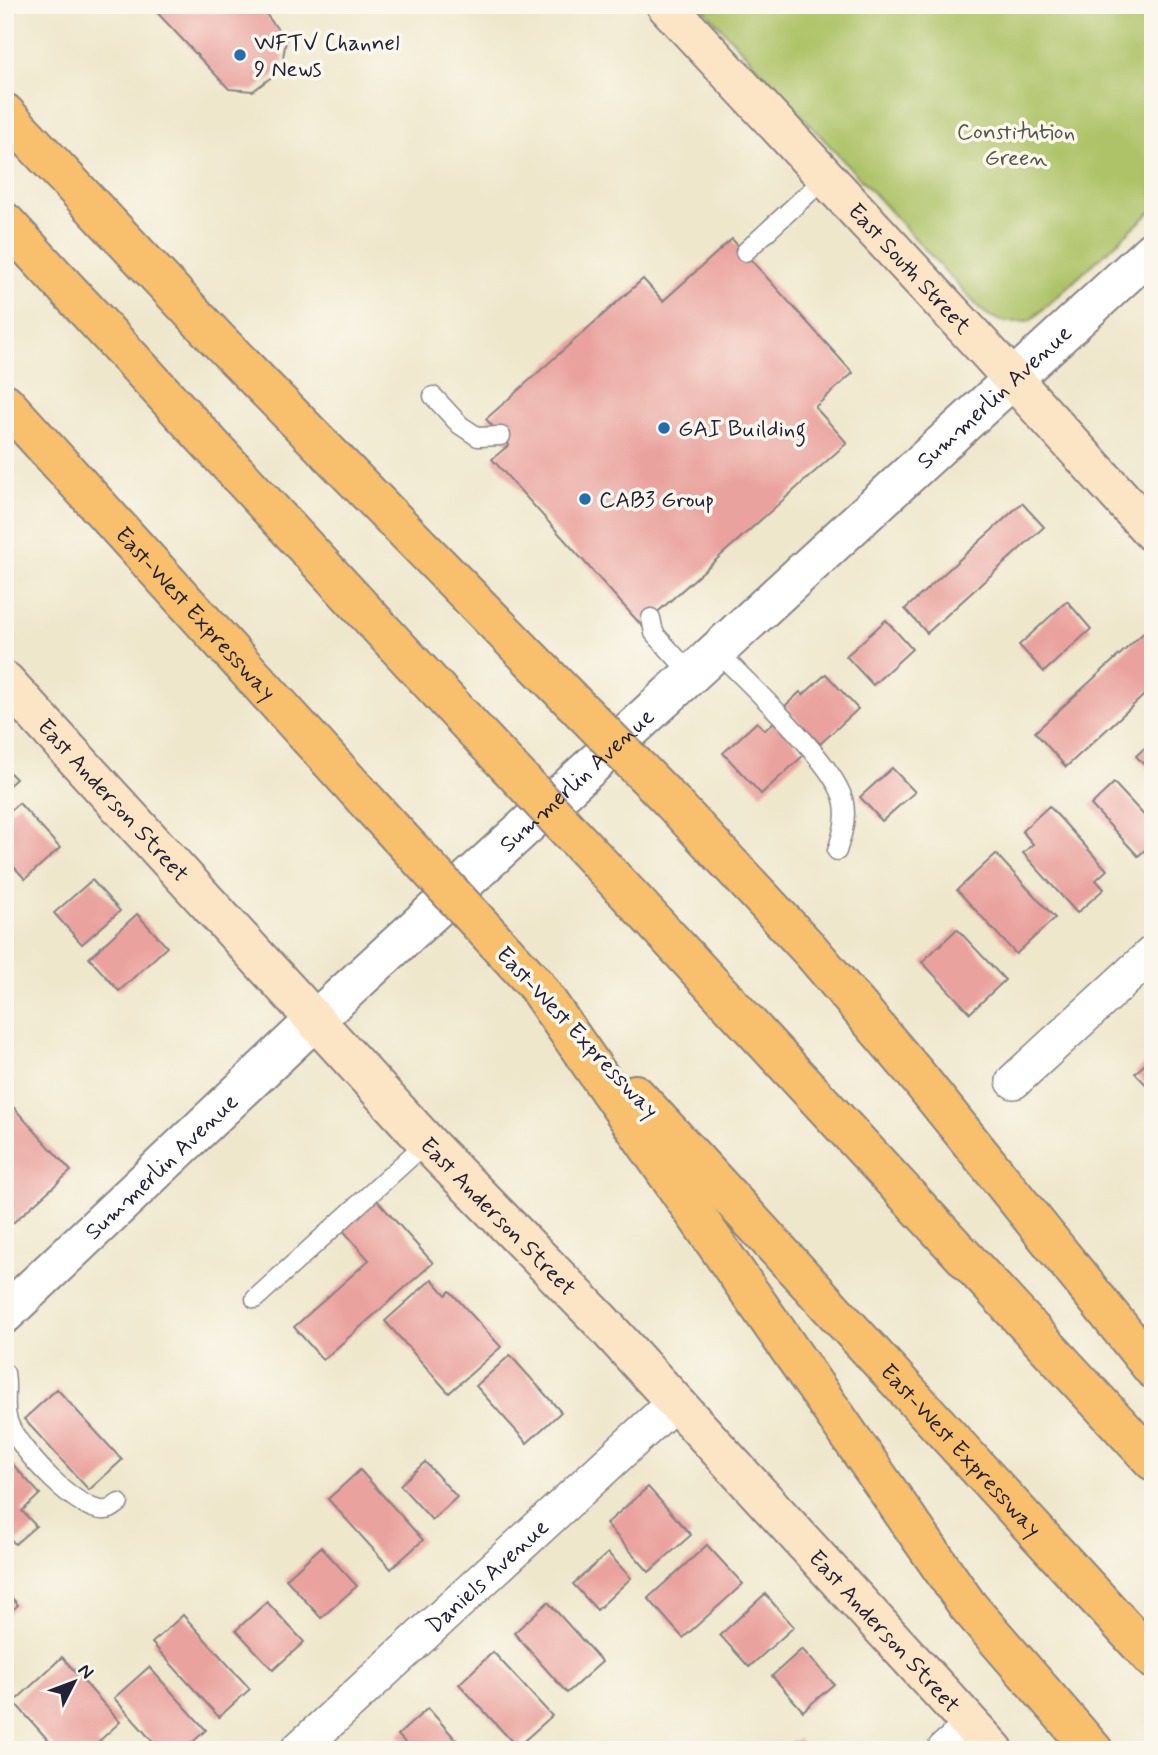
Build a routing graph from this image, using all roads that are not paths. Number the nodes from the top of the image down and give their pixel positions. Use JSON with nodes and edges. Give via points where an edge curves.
{"nodes":[{"id":1,"x":666,"y":5,"type":"edge"},
{"id":2,"x":5,"y":113,"type":"edge"},
{"id":3,"x":827,"y":177,"type":"junction"},
{"id":4,"x":5,"y":222,"type":"edge"},
{"id":5,"x":1153,"y":250,"type":"edge"},
{"id":6,"x":745,"y":252,"type":"dead end"},
{"id":7,"x":1012,"y":379,"type":"junction"},
{"id":8,"x":433,"y":396,"type":"dead end"},
{"id":9,"x":5,"y":403,"type":"edge"},
{"id":10,"x":501,"y":436,"type":"dead end"},
{"id":11,"x":1148,"y":518,"type":"edge"},
{"id":12,"x":653,"y":625,"type":"dead end"},
{"id":13,"x":704,"y":662,"type":"junction"},
{"id":14,"x":5,"y":681,"type":"edge"},
{"id":15,"x":837,"y":851,"type":"dead end"},
{"id":16,"x":1153,"y":953,"type":"edge"},
{"id":17,"x":535,"y":985,"type":"junction"},
{"id":18,"x":315,"y":1020,"type":"junction"},
{"id":19,"x":1014,"y":1081,"type":"dead end"},
{"id":20,"x":427,"y":1142,"type":"junction"},
{"id":21,"x":254,"y":1299,"type":"dead end"},
{"id":22,"x":5,"y":1314,"type":"edge"},
{"id":23,"x":1153,"y":1369,"type":"edge"},
{"id":24,"x":5,"y":1373,"type":"edge"},
{"id":25,"x":675,"y":1402,"type":"junction"},
{"id":26,"x":1153,"y":1461,"type":"edge"},
{"id":27,"x":119,"y":1503,"type":"dead end"},
{"id":28,"x":1153,"y":1659,"type":"edge"},
{"id":29,"x":970,"y":1742,"type":"edge"},
{"id":30,"x":298,"y":1750,"type":"edge"},
{"id":31,"x":1093,"y":1750,"type":"edge"}],
"edges":[{"from":1,"to":3,"type":"main road","name":"East South Street"},
{"from":2,"to":23,"type":"highway","bridge":true,"via":[[217,340],[672,802],[811,951]]},
{"from":3,"to":6,"type":"lane"},
{"from":3,"to":7,"type":"main road","name":"East South Street"},
{"from":4,"to":26,"type":"highway","bridge":true},
{"from":5,"to":7,"type":"street","name":"Summerlin Avenue"},
{"from":7,"to":11,"type":"main road","name":"East South Street"},
{"from":7,"to":13,"type":"street","name":"Summerlin Avenue"},
{"from":8,"to":10,"type":"lane","via":[[478,437]]},
{"from":9,"to":17,"type":"highway","name":"East-West Expressway","bridge":true},
{"from":12,"to":13,"type":"lane"},
{"from":13,"to":15,"type":"lane","via":[[819,758],[844,802],[844,827]]},
{"from":13,"to":18,"type":"street","name":"Summerlin Avenue"},
{"from":14,"to":18,"type":"main road","name":"East Anderson Street"},
{"from":16,"to":19,"type":"street"},
{"from":17,"to":28,"type":"highway","name":"East-West Expressway"},
{"from":17,"to":31,"type":"highway","via":[[968,1606]]},
{"from":18,"to":20,"type":"main road","name":"East Anderson Street"},
{"from":18,"to":22,"type":"street","name":"Summerlin Avenue"},
{"from":20,"to":21,"type":"lane"},
{"from":20,"to":25,"type":"main road","name":"East Anderson Street"},
{"from":24,"to":27,"type":"lane","via":[[8,1420],[23,1449],[46,1475],[76,1497],[98,1509],[109,1510]]},
{"from":25,"to":29,"type":"main road","name":"East Anderson Street"},
{"from":25,"to":30,"type":"street","name":"Daniels Avenue"}]}
